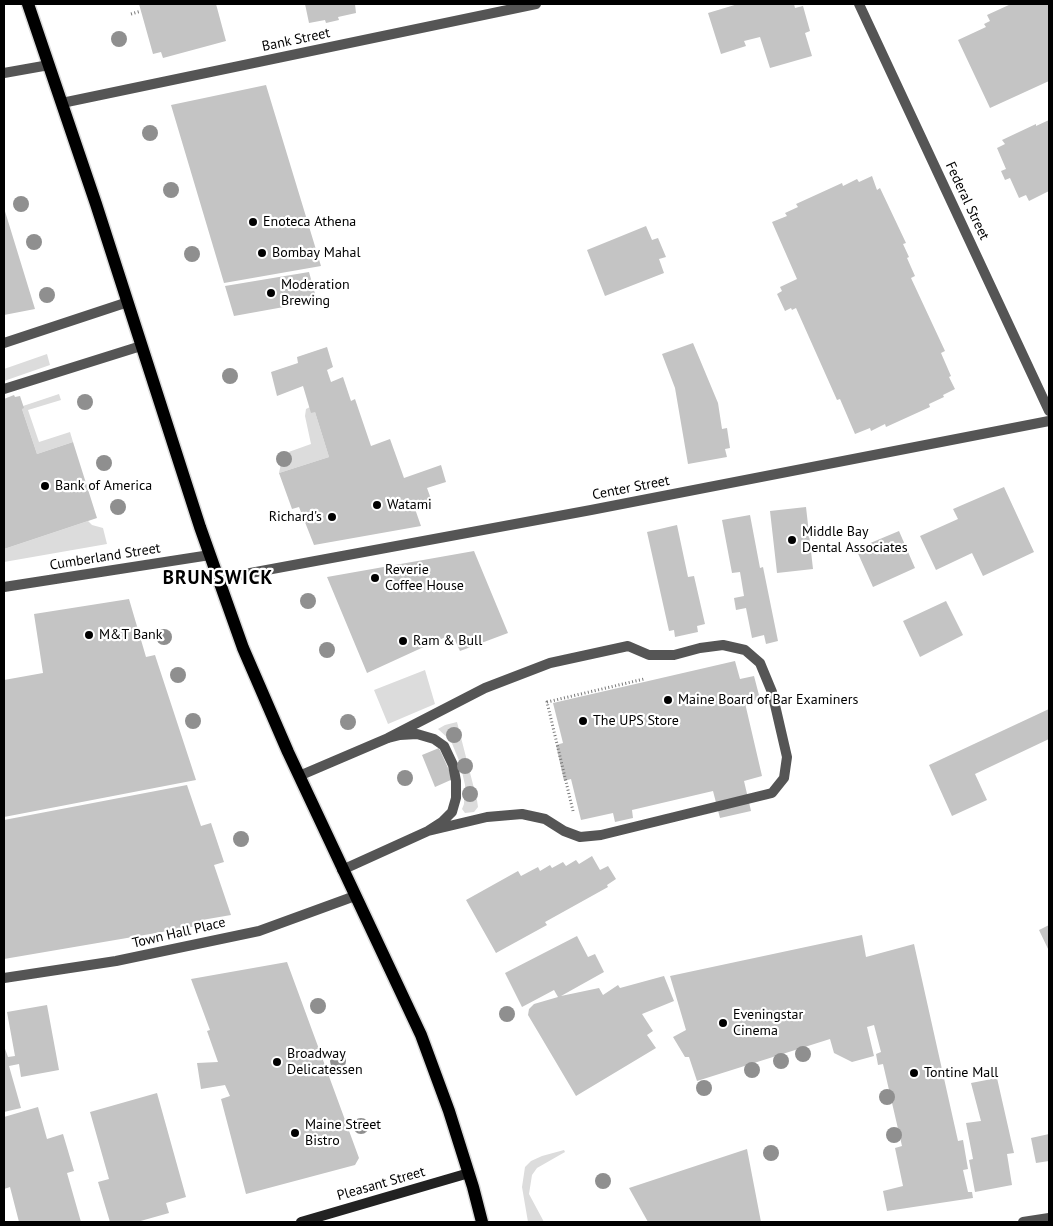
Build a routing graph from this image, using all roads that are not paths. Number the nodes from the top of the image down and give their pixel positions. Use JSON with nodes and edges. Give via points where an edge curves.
{"nodes":[{"id":1,"x":28,"y":4,"type":"edge"},
{"id":2,"x":536,"y":4,"type":"edge"},
{"id":3,"x":859,"y":4,"type":"edge"},
{"id":4,"x":49,"y":65,"type":"junction"},
{"id":5,"x":4,"y":73,"type":"edge"},
{"id":6,"x":62,"y":103,"type":"junction"},
{"id":7,"x":128,"y":302,"type":"junction"},
{"id":8,"x":4,"y":343,"type":"edge"},
{"id":9,"x":141,"y":346,"type":"junction"},
{"id":10,"x":4,"y":389,"type":"edge"},
{"id":11,"x":1049,"y":411,"type":"edge"},
{"id":12,"x":1049,"y":421,"type":"edge"},
{"id":13,"x":210,"y":555,"type":"junction"},
{"id":14,"x":218,"y":579,"type":"junction"},
{"id":15,"x":4,"y":587,"type":"edge"},
{"id":16,"x":388,"y":738,"type":"junction"},
{"id":17,"x":299,"y":776,"type":"junction"},
{"id":18,"x":428,"y":831,"type":"junction"},
{"id":19,"x":342,"y":870,"type":"junction"},
{"id":20,"x":355,"y":896,"type":"junction"},
{"id":21,"x":4,"y":978,"type":"edge"},
{"id":22,"x":469,"y":1173,"type":"junction"},
{"id":23,"x":1049,"y":1218,"type":"edge"},
{"id":24,"x":301,"y":1222,"type":"edge"},
{"id":25,"x":482,"y":1222,"type":"edge"},
{"id":26,"x":1023,"y":1222,"type":"edge"}],
"edges":[{"from":1,"to":4,"type":"main road"},
{"from":2,"to":6,"type":"street","name":"Bank Street"},
{"from":3,"to":11,"type":"street","name":"Federal Street"},
{"from":4,"to":5,"type":"street"},
{"from":4,"to":6,"type":"main road"},
{"from":6,"to":7,"type":"main road"},
{"from":7,"to":8,"type":"street"},
{"from":7,"to":9,"type":"main road"},
{"from":9,"to":10,"type":"street"},
{"from":9,"to":13,"type":"main road"},
{"from":12,"to":14,"type":"street","name":"Center Street"},
{"from":13,"to":14,"type":"main road"},
{"from":13,"to":15,"type":"street","name":"Cumberland Street"},
{"from":14,"to":17,"type":"main road","via":[[243,648]]},
{"from":16,"to":17,"type":"street"},
{"from":16,"to":18,"type":"street","via":[[417,734],[434,739],[444,746],[453,765],[456,790],[452,812]]},
{"from":16,"to":18,"type":"street","via":[[484,688],[550,663],[628,646],[650,655],[674,655],[723,645],[745,650],[760,663],[772,692],[787,757],[784,778],[772,793],[594,836],[580,837],[545,820],[522,814],[487,817]]},
{"from":17,"to":19,"type":"main road"},
{"from":18,"to":19,"type":"street"},
{"from":19,"to":20,"type":"main road"},
{"from":20,"to":21,"type":"street","name":"Town Hall Place","via":[[259,930],[116,961]]},
{"from":20,"to":22,"type":"main road","via":[[421,1035]]},
{"from":22,"to":24,"type":"main road","name":"Pleasant Street"},
{"from":22,"to":25,"type":"main road"},
{"from":23,"to":26,"type":"street"}]}
